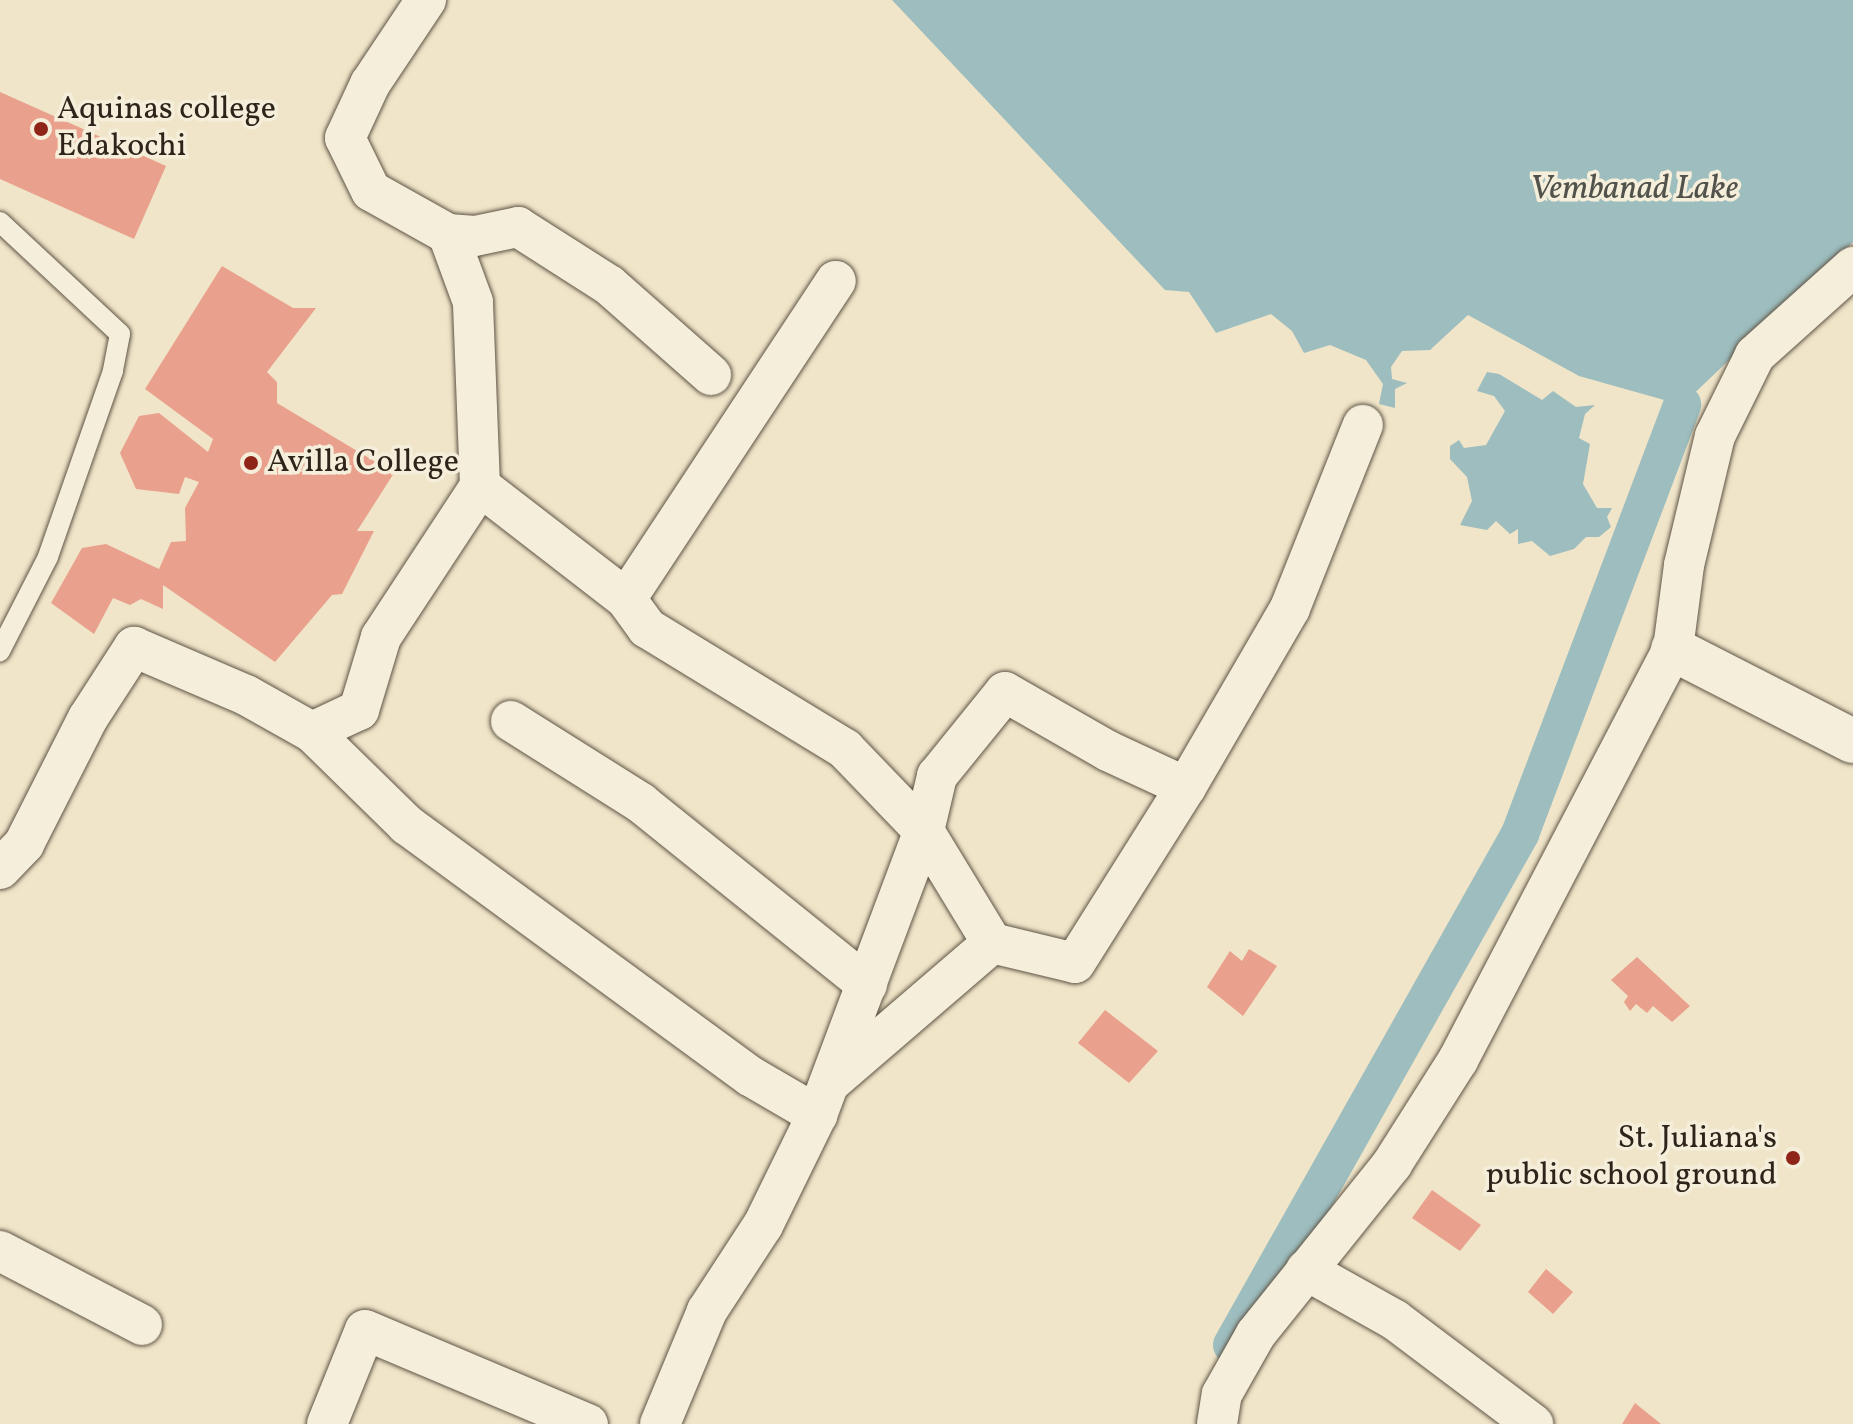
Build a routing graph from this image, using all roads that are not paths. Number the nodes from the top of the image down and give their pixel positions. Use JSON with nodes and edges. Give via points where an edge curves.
{"nodes":[{"id":1,"x":426,"y":0,"type":"edge"},
{"id":2,"x":0,"y":222,"type":"edge"},
{"id":3,"x":448,"y":234,"type":"junction"},
{"id":4,"x":1853,"y":267,"type":"edge"},
{"id":5,"x":836,"y":281,"type":"dead end"},
{"id":6,"x":711,"y":375,"type":"dead end"},
{"id":7,"x":1363,"y":425,"type":"dead end"},
{"id":8,"x":480,"y":486,"type":"junction"},
{"id":9,"x":626,"y":599,"type":"junction"},
{"id":10,"x":1673,"y":649,"type":"junction"},
{"id":11,"x":0,"y":651,"type":"edge"},
{"id":12,"x":511,"y":721,"type":"dead end"},
{"id":13,"x":312,"y":732,"type":"junction"},
{"id":14,"x":1853,"y":741,"type":"edge"},
{"id":15,"x":1186,"y":787,"type":"junction"},
{"id":16,"x":924,"y":831,"type":"junction"},
{"id":17,"x":0,"y":869,"type":"edge"},
{"id":18,"x":992,"y":943,"type":"junction"},
{"id":19,"x":867,"y":985,"type":"junction"},
{"id":20,"x":824,"y":1099,"type":"junction"},
{"id":21,"x":0,"y":1251,"type":"edge"},
{"id":22,"x":1306,"y":1270,"type":"junction"},
{"id":23,"x":142,"y":1325,"type":"dead end"},
{"id":24,"x":327,"y":1424,"type":"edge"},
{"id":25,"x":588,"y":1424,"type":"edge"},
{"id":26,"x":660,"y":1424,"type":"edge"},
{"id":27,"x":1217,"y":1424,"type":"edge"},
{"id":28,"x":1533,"y":1424,"type":"edge"}],
"edges":[{"from":1,"to":3,"type":"street","via":[[370,84],[345,138],[371,191]]},
{"from":2,"to":11,"type":"lane","via":[[120,334],[113,371],[48,557]]},
{"from":3,"to":6,"type":"street","via":[[475,236],[518,227],[609,285]]},
{"from":3,"to":8,"type":"street","via":[[473,302]]},
{"from":4,"to":10,"type":"street","via":[[1755,355],[1715,436],[1684,565]]},
{"from":5,"to":9,"type":"street"},
{"from":7,"to":15,"type":"street","via":[[1290,608]]},
{"from":8,"to":9,"type":"street"},
{"from":8,"to":13,"type":"street","via":[[381,637],[359,710]]},
{"from":9,"to":16,"type":"street","via":[[647,628],[845,749]]},
{"from":10,"to":14,"type":"street"},
{"from":10,"to":22,"type":"street","via":[[1458,1060],[1392,1164]]},
{"from":12,"to":19,"type":"street","via":[[641,803]]},
{"from":13,"to":17,"type":"street","via":[[246,695],[134,647],[88,718],[24,844]]},
{"from":13,"to":20,"type":"street","via":[[407,825],[750,1076]]},
{"from":15,"to":16,"type":"street","via":[[1108,751],[1005,692],[937,776]]},
{"from":15,"to":18,"type":"street","via":[[1075,963]]},
{"from":16,"to":18,"type":"street"},
{"from":16,"to":19,"type":"street"},
{"from":18,"to":20,"type":"street"},
{"from":19,"to":20,"type":"street"},
{"from":20,"to":26,"type":"street","via":[[763,1225],[707,1311]]},
{"from":21,"to":23,"type":"street"},
{"from":22,"to":27,"type":"street","via":[[1256,1334],[1222,1394]]},
{"from":22,"to":28,"type":"street","via":[[1395,1320]]},
{"from":24,"to":25,"type":"street","via":[[365,1330]]}]}
